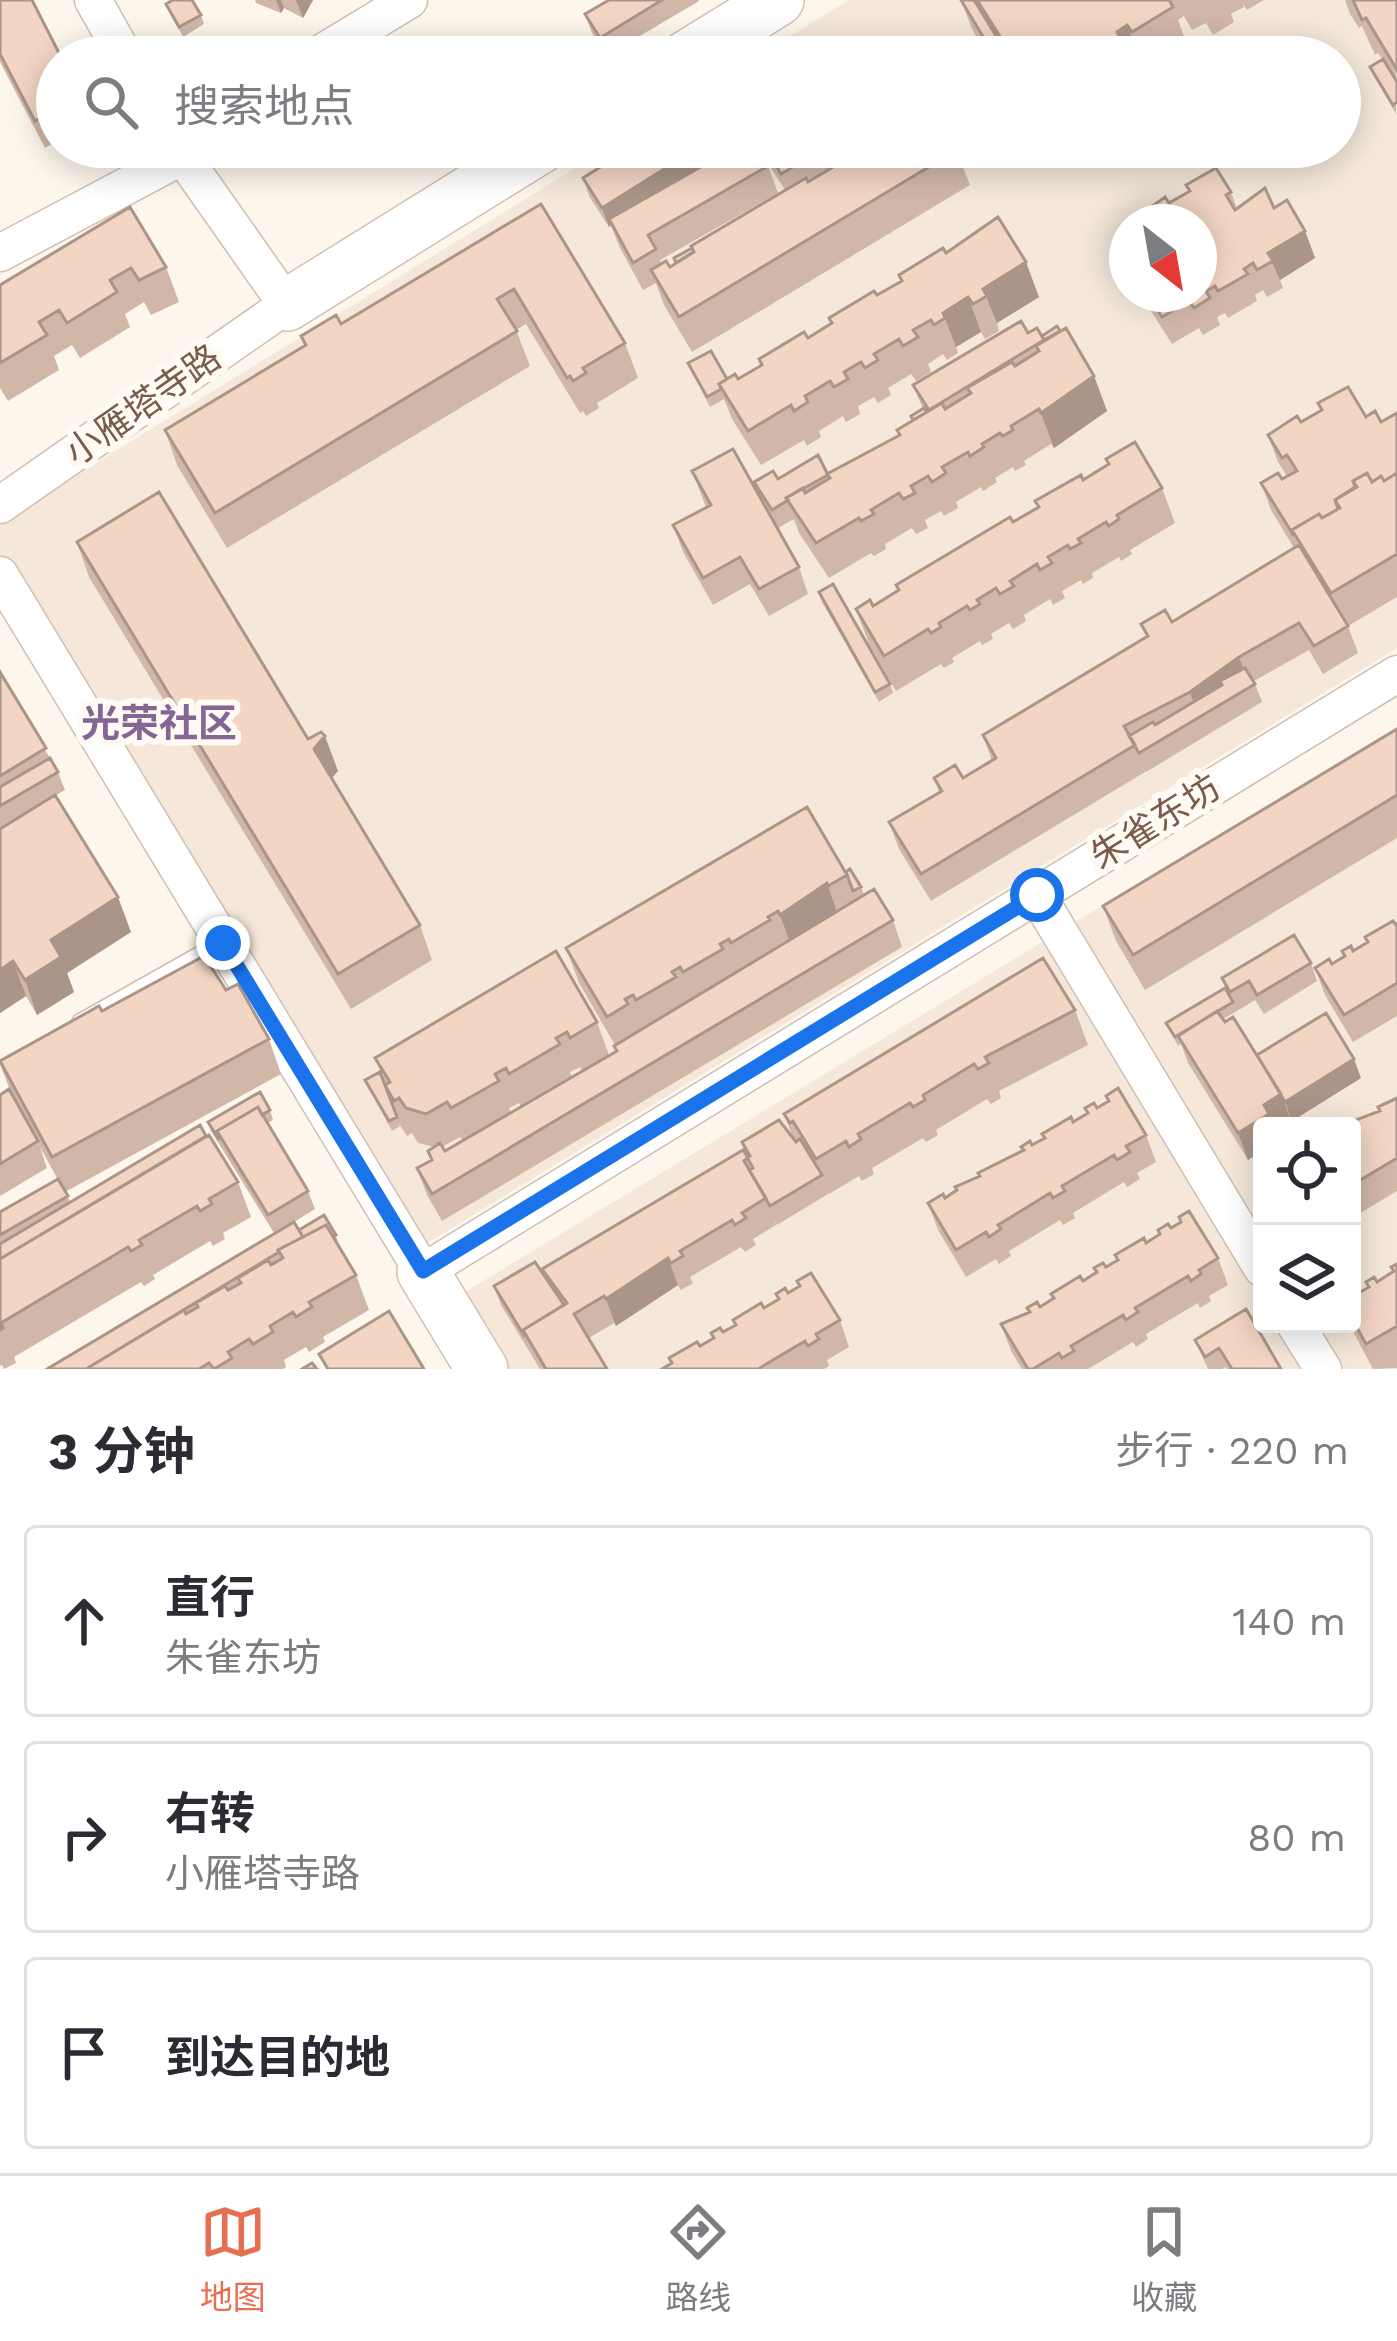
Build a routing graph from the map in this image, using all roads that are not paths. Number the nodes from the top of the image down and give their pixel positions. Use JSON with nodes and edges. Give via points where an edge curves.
{"nodes":[{"id":1,"x":93,"y":0,"type":"edge"},
{"id":2,"x":409,"y":0,"type":"edge"},
{"id":3,"x":756,"y":6,"type":"edge"},
{"id":4,"x":113,"y":36,"type":"edge"},
{"id":5,"x":350,"y":36,"type":"edge"},
{"id":6,"x":715,"y":36,"type":"edge"},
{"id":7,"x":150,"y":168,"type":"edge"},
{"id":8,"x":189,"y":168,"type":"edge"},
{"id":9,"x":507,"y":168,"type":"edge"},
{"id":10,"x":0,"y":254,"type":"edge"},
{"id":11,"x":287,"y":304,"type":"junction"},
{"id":12,"x":0,"y":506,"type":"edge"},
{"id":13,"x":0,"y":575,"type":"edge"},
{"id":14,"x":1397,"y":674,"type":"edge"},
{"id":15,"x":1037,"y":895,"type":"junction"},
{"id":16,"x":223,"y":943,"type":"junction"},
{"id":17,"x":61,"y":1034,"type":"edge"},
{"id":18,"x":1253,"y":1253,"type":"edge"},
{"id":19,"x":423,"y":1271,"type":"junction"},
{"id":20,"x":1301,"y":1333,"type":"edge"},
{"id":21,"x":482,"y":1369,"type":"edge"},
{"id":22,"x":1323,"y":1369,"type":"edge"}],
"edges":[{"from":1,"to":4,"type":"street"},
{"from":2,"to":5,"type":"street"},
{"from":3,"to":6,"type":"street"},
{"from":7,"to":10,"type":"street"},
{"from":8,"to":11,"type":"street"},
{"from":9,"to":11,"type":"street","name":"小雁塔寺路"},
{"from":11,"to":12,"type":"street","name":"小雁塔寺路"},
{"from":13,"to":16,"type":"street"},
{"from":14,"to":15,"type":"street","name":"朱雀东坊"},
{"from":15,"to":18,"type":"street"},
{"from":15,"to":19,"type":"street","name":"朱雀东坊"},
{"from":16,"to":17,"type":"lane"},
{"from":16,"to":19,"type":"street"},
{"from":19,"to":21,"type":"street"},
{"from":20,"to":22,"type":"street"}]}
